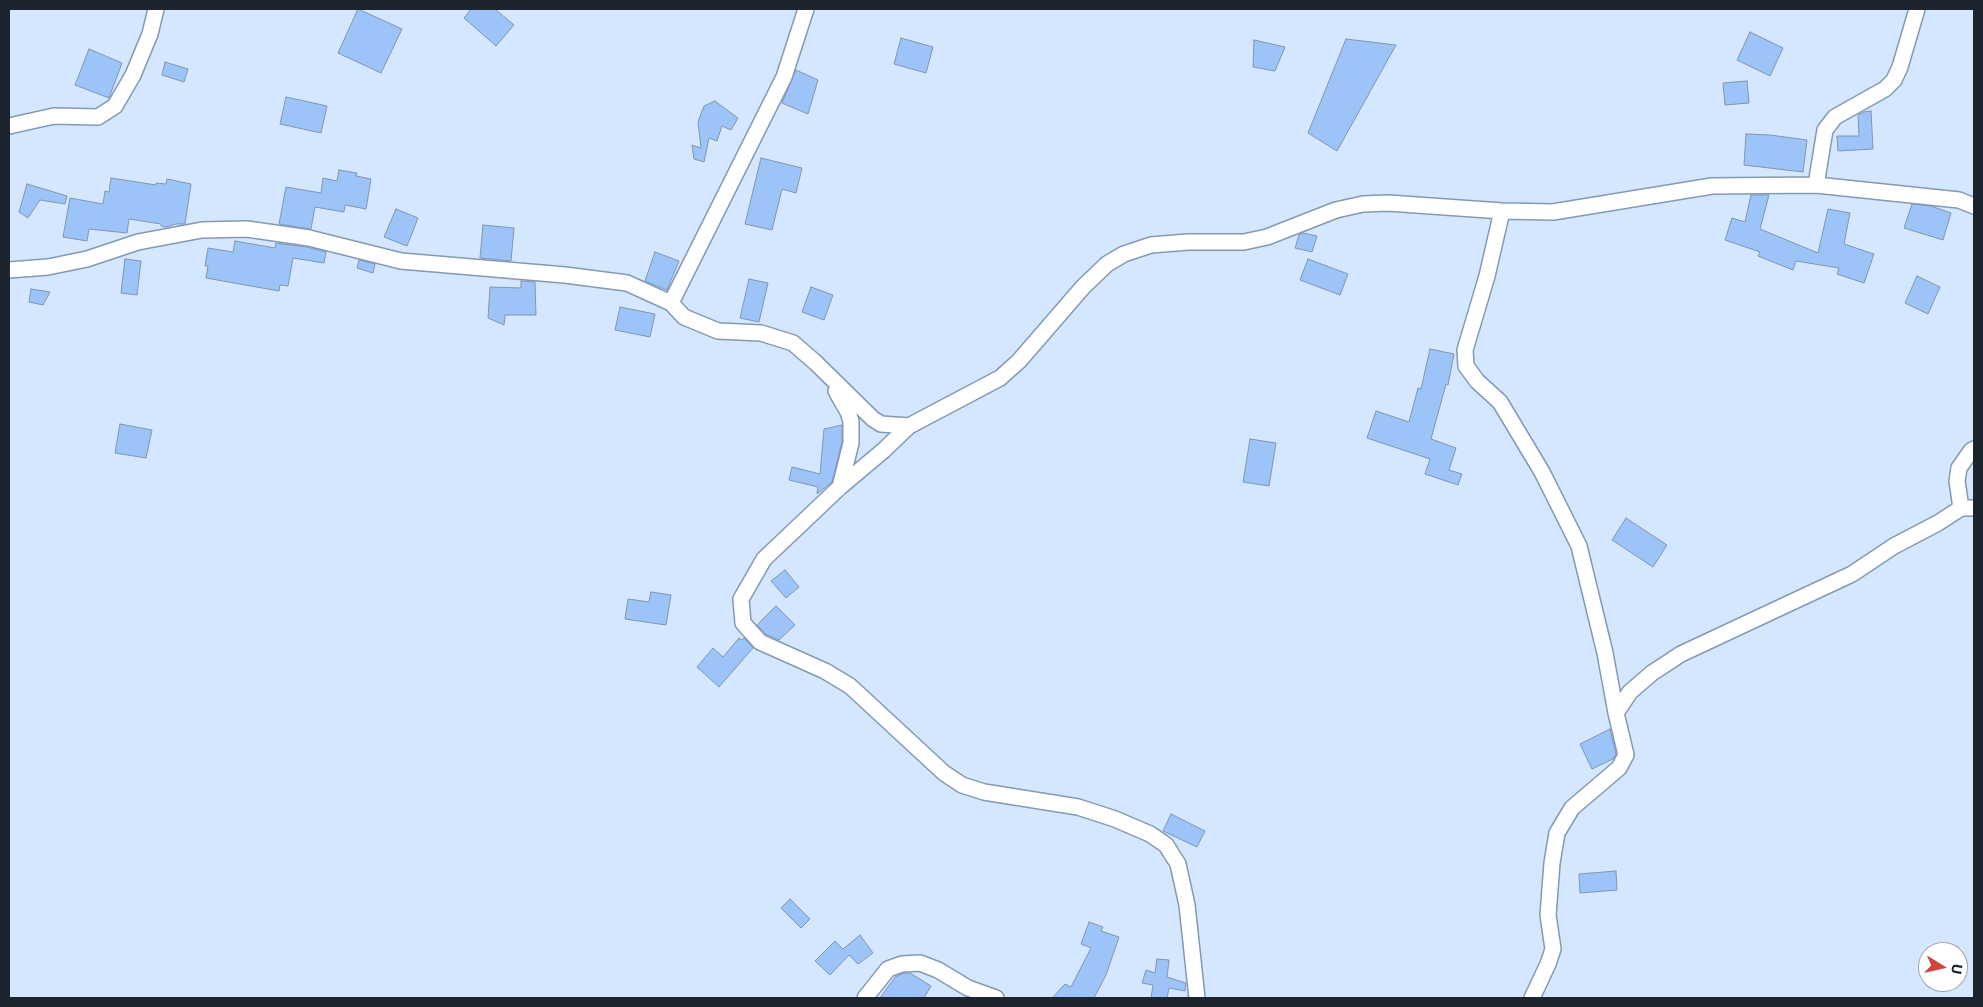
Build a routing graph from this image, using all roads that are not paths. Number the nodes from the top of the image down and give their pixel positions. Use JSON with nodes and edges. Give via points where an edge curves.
{"nodes":[{"id":1,"x":156,"y":9,"type":"edge"},
{"id":2,"x":806,"y":9,"type":"edge"},
{"id":3,"x":1916,"y":9,"type":"edge"},
{"id":4,"x":9,"y":126,"type":"edge"},
{"id":5,"x":1816,"y":185,"type":"junction"},
{"id":6,"x":1974,"y":206,"type":"edge"},
{"id":7,"x":1502,"y":211,"type":"junction"},
{"id":8,"x":9,"y":270,"type":"edge"},
{"id":9,"x":671,"y":303,"type":"junction"},
{"id":10,"x":828,"y":376,"type":"junction"},
{"id":11,"x":909,"y":426,"type":"junction"},
{"id":12,"x":1974,"y":449,"type":"edge"},
{"id":13,"x":840,"y":487,"type":"junction"},
{"id":14,"x":1967,"y":508,"type":"edge"},
{"id":15,"x":1616,"y":713,"type":"junction"},
{"id":16,"x":865,"y":998,"type":"edge"},
{"id":17,"x":996,"y":998,"type":"edge"},
{"id":18,"x":1197,"y":998,"type":"edge"},
{"id":19,"x":1532,"y":998,"type":"edge"}],
"edges":[{"from":1,"to":4,"type":"street","via":[[137,67],[115,106],[98,117],[54,116]]},
{"from":2,"to":9,"type":"street","via":[[784,77]]},
{"from":3,"to":5,"type":"street","via":[[1894,80],[1885,89],[1835,117],[1825,130]]},
{"from":5,"to":6,"type":"street","via":[[1959,200]]},
{"from":5,"to":7,"type":"street","via":[[1712,186],[1553,212]]},
{"from":7,"to":11,"type":"street","via":[[1363,204],[1244,242],[1152,245],[1124,254],[1107,264],[1083,287],[1000,378]]},
{"from":7,"to":15,"type":"street","via":[[1465,350],[1466,366],[1500,402],[1542,472],[1579,546]]},
{"from":8,"to":9,"type":"street","via":[[87,259],[138,242],[202,230],[247,229],[309,238],[401,261],[627,282]]},
{"from":9,"to":10,"type":"street","via":[[684,317],[718,331],[761,333],[793,343]]},
{"from":10,"to":11,"type":"street","via":[[881,424]]},
{"from":10,"to":13,"type":"street","via":[[851,422],[851,443]]},
{"from":11,"to":13,"type":"street"},
{"from":12,"to":14,"type":"street","via":[[1959,468],[1957,481]]},
{"from":13,"to":18,"type":"street","via":[[764,559],[741,600],[743,623],[760,642],[850,686],[944,773],[962,785],[984,792],[1078,807],[1116,819],[1166,845],[1178,864],[1187,905]]},
{"from":14,"to":15,"type":"street","via":[[1894,546],[1852,574],[1680,654],[1630,692]]},
{"from":15,"to":19,"type":"street","via":[[1626,754],[1618,768],[1572,808],[1557,834],[1548,915],[1553,949]]},
{"from":16,"to":17,"type":"street","via":[[888,969],[920,963],[968,988]]}]}
